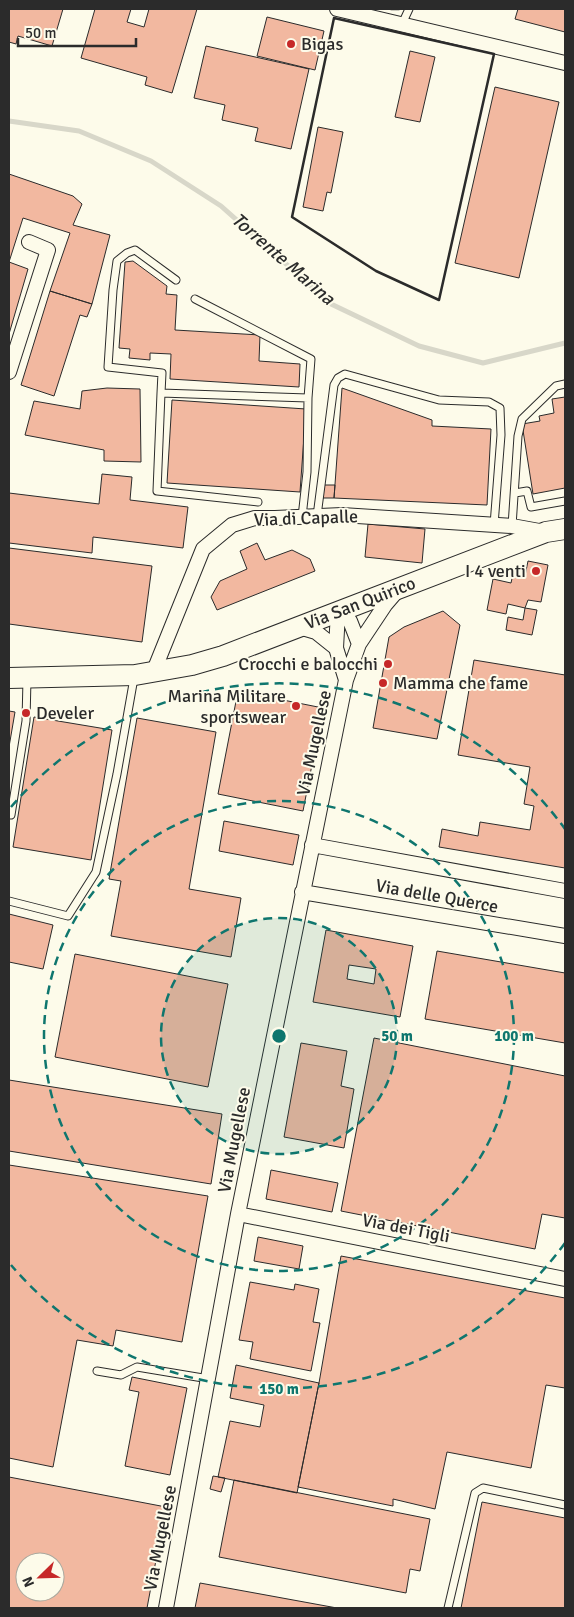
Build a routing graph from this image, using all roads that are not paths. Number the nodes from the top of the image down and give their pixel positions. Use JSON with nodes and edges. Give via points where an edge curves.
{"nodes":[{"id":1,"x":337,"y":9,"type":"edge"},
{"id":2,"x":409,"y":9,"type":"edge"},
{"id":3,"x":402,"y":24,"type":"junction"},
{"id":4,"x":565,"y":63,"type":"edge"},
{"id":5,"x":29,"y":242,"type":"dead end"},
{"id":6,"x":176,"y":280,"type":"dead end"},
{"id":7,"x":195,"y":300,"type":"dead end"},
{"id":8,"x":9,"y":372,"type":"edge"},
{"id":9,"x":565,"y":384,"type":"edge"},
{"id":10,"x":160,"y":393,"type":"junction"},
{"id":11,"x":308,"y":398,"type":"junction"},
{"id":12,"x":514,"y":493,"type":"junction"},
{"id":13,"x":258,"y":502,"type":"dead end"},
{"id":14,"x":565,"y":502,"type":"edge"},
{"id":15,"x":317,"y":516,"type":"junction"},
{"id":16,"x":302,"y":517,"type":"junction"},
{"id":17,"x":494,"y":525,"type":"junction"},
{"id":18,"x":512,"y":526,"type":"junction"},
{"id":19,"x":556,"y":531,"type":"edge"},
{"id":20,"x":401,"y":587,"type":"junction"},
{"id":21,"x":338,"y":612,"type":"junction"},
{"id":22,"x":298,"y":627,"type":"junction"},
{"id":23,"x":358,"y":644,"type":"junction"},
{"id":24,"x":336,"y":648,"type":"junction"},
{"id":25,"x":144,"y":674,"type":"junction"},
{"id":26,"x":18,"y":678,"type":"edge"},
{"id":27,"x":346,"y":680,"type":"junction"},
{"id":28,"x":11,"y":815,"type":"dead end"},
{"id":29,"x":312,"y":845,"type":"junction"},
{"id":30,"x":565,"y":891,"type":"edge"},
{"id":31,"x":302,"y":892,"type":"junction"},
{"id":32,"x":9,"y":901,"type":"edge"},
{"id":33,"x":565,"y":936,"type":"edge"},
{"id":34,"x":238,"y":1214,"type":"junction"},
{"id":35,"x":565,"y":1279,"type":"edge"},
{"id":36,"x":97,"y":1372,"type":"dead end"},
{"id":37,"x":210,"y":1379,"type":"junction"},
{"id":38,"x":565,"y":1505,"type":"edge"},
{"id":39,"x":166,"y":1608,"type":"edge"},
{"id":40,"x":448,"y":1608,"type":"edge"}],
"edges":[{"from":1,"to":3,"type":"street"},
{"from":2,"to":3,"type":"lane"},
{"from":3,"to":4,"type":"street"},
{"from":5,"to":8,"type":"street","via":[[48,250]]},
{"from":6,"to":10,"type":"lane","via":[[135,250],[117,261],[108,367],[162,373]]},
{"from":7,"to":11,"type":"lane","via":[[311,359]]},
{"from":9,"to":12,"type":"lane","via":[[556,386],[522,419]]},
{"from":10,"to":11,"type":"lane"},
{"from":10,"to":13,"type":"lane","via":[[156,491]]},
{"from":11,"to":16,"type":"lane","via":[[307,472]]},
{"from":12,"to":14,"type":"lane","via":[[527,491],[531,506]]},
{"from":12,"to":18,"type":"lane"},
{"from":15,"to":16,"type":"street","name":"Via di Capalle"},
{"from":15,"to":17,"type":"street","name":"Via di Capalle","via":[[351,515]]},
{"from":15,"to":17,"type":"lane","via":[[334,384],[345,374],[439,400],[490,402],[500,408]]},
{"from":16,"to":25,"type":"street","name":"Via di Capalle","via":[[255,518],[232,525],[203,549],[172,627]]},
{"from":17,"to":18,"type":"street","name":"Via di Capalle"},
{"from":18,"to":19,"type":"street","name":"Via di Capalle"},
{"from":19,"to":20,"type":"street","name":"Via San Quirico"},
{"from":20,"to":21,"type":"street","name":"Via San Quirico"},
{"from":20,"to":23,"type":"street","name":"Via Mugellese"},
{"from":21,"to":22,"type":"street","name":"Via San Quirico"},
{"from":21,"to":23,"type":"street","via":[[350,621]]},
{"from":21,"to":24,"type":"street","name":"Via Mugellese"},
{"from":22,"to":24,"type":"street","via":[[316,632]]},
{"from":22,"to":25,"type":"street","name":"Via San Quirico","via":[[223,656]]},
{"from":23,"to":27,"type":"street","name":"Via Mugellese"},
{"from":24,"to":27,"type":"street","name":"Via Mugellese"},
{"from":25,"to":26,"type":"street"},
{"from":25,"to":32,"type":"lane","via":[[117,774],[96,872],[68,916]]},
{"from":26,"to":28,"type":"lane","via":[[26,722]]},
{"from":27,"to":29,"type":"street","name":"Via Mugellese"},
{"from":29,"to":30,"type":"street","name":"Via delle Querce"},
{"from":29,"to":31,"type":"street","name":"Via Mugellese"},
{"from":31,"to":33,"type":"street","name":"Via delle Querce"},
{"from":31,"to":34,"type":"street","name":"Via Mugellese"},
{"from":34,"to":35,"type":"street","name":"Via dei Tigli"},
{"from":34,"to":37,"type":"street","name":"Via Mugellese"},
{"from":36,"to":37,"type":"lane","via":[[121,1375],[137,1367]]},
{"from":37,"to":39,"type":"street","name":"Via Mugellese"},
{"from":38,"to":40,"type":"lane","via":[[483,1488],[475,1494]]}]}
